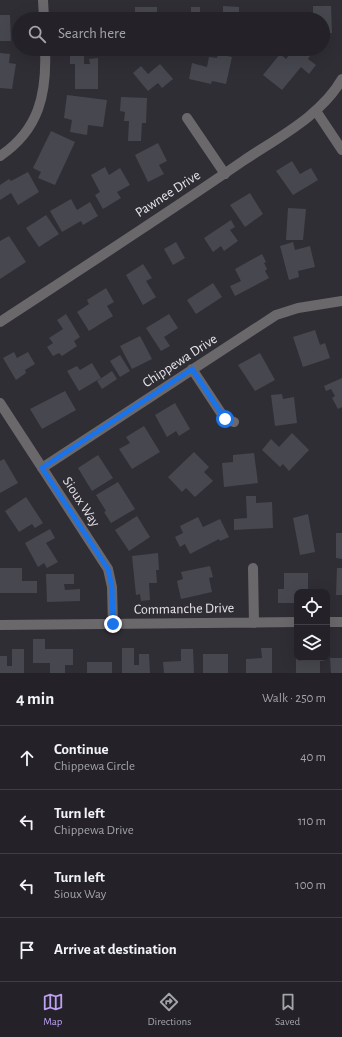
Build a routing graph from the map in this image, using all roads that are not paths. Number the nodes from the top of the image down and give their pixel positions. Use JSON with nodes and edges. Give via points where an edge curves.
{"nodes":[{"id":1,"x":43,"y":0,"type":"edge"},
{"id":2,"x":44,"y":12,"type":"edge"},
{"id":3,"x":46,"y":56,"type":"edge"},
{"id":4,"x":342,"y":79,"type":"edge"},
{"id":5,"x":316,"y":111,"type":"junction"},
{"id":6,"x":188,"y":118,"type":"dead end"},
{"id":7,"x":342,"y":150,"type":"edge"},
{"id":8,"x":0,"y":156,"type":"edge"},
{"id":9,"x":225,"y":174,"type":"junction"},
{"id":10,"x":342,"y":301,"type":"edge"},
{"id":11,"x":0,"y":322,"type":"edge"},
{"id":12,"x":192,"y":369,"type":"junction"},
{"id":13,"x":0,"y":403,"type":"edge"},
{"id":14,"x":234,"y":422,"type":"dead end"},
{"id":15,"x":42,"y":468,"type":"junction"},
{"id":16,"x":253,"y":568,"type":"dead end"},
{"id":17,"x":294,"y":622,"type":"edge"},
{"id":18,"x":330,"y":622,"type":"edge"},
{"id":19,"x":342,"y":622,"type":"edge"},
{"id":20,"x":254,"y":623,"type":"junction"},
{"id":21,"x":113,"y":624,"type":"junction"},
{"id":22,"x":0,"y":625,"type":"edge"}],
"edges":[{"from":1,"to":2,"type":"street"},
{"from":3,"to":8,"type":"street","via":[[47,74],[40,109],[20,140]]},
{"from":4,"to":5,"type":"street","name":"Pawnee Drive"},
{"from":5,"to":7,"type":"street"},
{"from":5,"to":9,"type":"street","name":"Pawnee Drive"},
{"from":6,"to":9,"type":"street"},
{"from":9,"to":11,"type":"street","name":"Pawnee Drive"},
{"from":10,"to":12,"type":"street","name":"Chippewa Drive","via":[[298,308],[276,315]]},
{"from":12,"to":14,"type":"street","via":[[225,419]]},
{"from":12,"to":15,"type":"street","name":"Chippewa Drive"},
{"from":13,"to":15,"type":"street","name":"Sioux Way"},
{"from":15,"to":21,"type":"street","name":"Sioux Way","via":[[108,569],[112,587]]},
{"from":16,"to":20,"type":"street"},
{"from":17,"to":20,"type":"street","name":"Commanche Drive"},
{"from":18,"to":19,"type":"street"},
{"from":20,"to":21,"type":"street","name":"Commanche Drive"},
{"from":21,"to":22,"type":"street","name":"Commanche Drive"}]}
